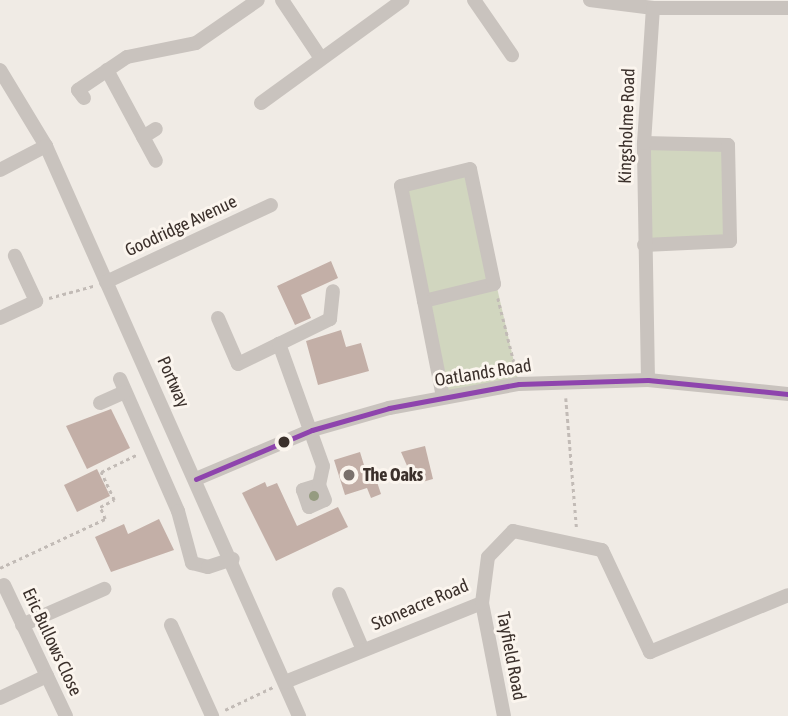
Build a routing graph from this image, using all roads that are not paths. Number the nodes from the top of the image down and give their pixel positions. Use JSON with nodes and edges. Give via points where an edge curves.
{"nodes":[{"id":1,"x":258,"y":0,"type":"edge"},
{"id":2,"x":282,"y":0,"type":"edge"},
{"id":3,"x":403,"y":0,"type":"edge"},
{"id":4,"x":474,"y":0,"type":"edge"},
{"id":5,"x":590,"y":0,"type":"edge"},
{"id":6,"x":659,"y":6,"type":"edge"},
{"id":7,"x":788,"y":8,"type":"edge"},
{"id":8,"x":512,"y":55,"type":"dead end"},
{"id":9,"x":320,"y":57,"type":"junction"},
{"id":10,"x":0,"y":70,"type":"edge"},
{"id":11,"x":107,"y":70,"type":"junction"},
{"id":12,"x":83,"y":98,"type":"dead end"},
{"id":13,"x":261,"y":103,"type":"dead end"},
{"id":14,"x":644,"y":143,"type":"junction"},
{"id":15,"x":46,"y":146,"type":"junction"},
{"id":16,"x":156,"y":161,"type":"dead end"},
{"id":17,"x":0,"y":170,"type":"edge"},
{"id":18,"x":271,"y":205,"type":"dead end"},
{"id":19,"x":644,"y":245,"type":"junction"},
{"id":20,"x":15,"y":256,"type":"dead end"},
{"id":21,"x":107,"y":282,"type":"junction"},
{"id":22,"x":333,"y":291,"type":"dead end"},
{"id":23,"x":424,"y":301,"type":"junction"},
{"id":24,"x":0,"y":318,"type":"edge"},
{"id":25,"x":218,"y":318,"type":"dead end"},
{"id":26,"x":279,"y":344,"type":"junction"},
{"id":27,"x":648,"y":380,"type":"junction"},
{"id":28,"x":788,"y":394,"type":"edge"},
{"id":29,"x":443,"y":397,"type":"junction"},
{"id":30,"x":100,"y":403,"type":"dead end"},
{"id":31,"x":312,"y":430,"type":"junction"},
{"id":32,"x":196,"y":479,"type":"junction"},
{"id":33,"x":319,"y":485,"type":"dead end"},
{"id":34,"x":233,"y":559,"type":"junction"},
{"id":35,"x":4,"y":585,"type":"dead end"},
{"id":36,"x":104,"y":589,"type":"dead end"},
{"id":37,"x":338,"y":594,"type":"dead end"},
{"id":38,"x":788,"y":595,"type":"edge"},
{"id":39,"x":482,"y":603,"type":"junction"},
{"id":40,"x":23,"y":625,"type":"junction"},
{"id":41,"x":171,"y":625,"type":"dead end"},
{"id":42,"x":363,"y":650,"type":"junction"},
{"id":43,"x":47,"y":676,"type":"junction"},
{"id":44,"x":285,"y":682,"type":"junction"},
{"id":45,"x":0,"y":698,"type":"edge"},
{"id":46,"x":66,"y":716,"type":"edge"},
{"id":47,"x":212,"y":716,"type":"edge"},
{"id":48,"x":299,"y":716,"type":"edge"},
{"id":49,"x":503,"y":716,"type":"edge"}],
"edges":[{"from":1,"to":11,"type":"street","via":[[196,43],[147,49]]},
{"from":2,"to":9,"type":"street"},
{"from":3,"to":9,"type":"street"},
{"from":4,"to":8,"type":"street"},
{"from":5,"to":6,"type":"street"},
{"from":6,"to":7,"type":"street"},
{"from":6,"to":14,"type":"street","name":"Kingsholme Road"},
{"from":9,"to":13,"type":"street"},
{"from":10,"to":15,"type":"street","name":"Portway"},
{"from":11,"to":12,"type":"street","via":[[78,90]]},
{"from":11,"to":16,"type":"street","via":[[150,133]]},
{"from":14,"to":19,"type":"street","name":"Kingsholme Road"},
{"from":14,"to":19,"type":"street","via":[[728,145],[730,241]]},
{"from":15,"to":17,"type":"street"},
{"from":15,"to":21,"type":"street","name":"Portway"},
{"from":18,"to":21,"type":"street","name":"Goodridge Avenue"},
{"from":19,"to":27,"type":"street","name":"Kingsholme Road"},
{"from":20,"to":24,"type":"street","via":[[36,301]]},
{"from":21,"to":32,"type":"street","name":"Portway"},
{"from":22,"to":26,"type":"street","via":[[330,319]]},
{"from":23,"to":23,"type":"street","via":[[401,186],[470,169],[494,285]]},
{"from":23,"to":29,"type":"street"},
{"from":25,"to":26,"type":"street","via":[[239,364]]},
{"from":26,"to":31,"type":"street"},
{"from":27,"to":28,"type":"street","name":"Oatlands Road"},
{"from":27,"to":29,"type":"street","name":"Oatlands Road","via":[[519,384]]},
{"from":29,"to":31,"type":"street","name":"Oatlands Road"},
{"from":30,"to":34,"type":"street","via":[[123,386],[178,511],[192,563],[208,568]]},
{"from":31,"to":32,"type":"street","name":"Oatlands Road"},
{"from":31,"to":33,"type":"street","via":[[323,466]]},
{"from":32,"to":34,"type":"street","name":"Portway"},
{"from":34,"to":44,"type":"street","name":"Portway"},
{"from":35,"to":40,"type":"street","name":"Eric Bullows Close"},
{"from":36,"to":40,"type":"street"},
{"from":37,"to":42,"type":"street"},
{"from":38,"to":39,"type":"street","name":"Stoneacre Road","via":[[650,652],[602,550],[513,531],[488,557]]},
{"from":39,"to":42,"type":"street","name":"Stoneacre Road"},
{"from":39,"to":49,"type":"street","name":"Tayfield Road"},
{"from":40,"to":43,"type":"street","name":"Eric Bullows Close"},
{"from":41,"to":47,"type":"street"},
{"from":42,"to":44,"type":"street","name":"Stoneacre Road"},
{"from":43,"to":45,"type":"street"},
{"from":43,"to":46,"type":"street","name":"Eric Bullows Close"},
{"from":44,"to":48,"type":"street","name":"Portway"}]}
